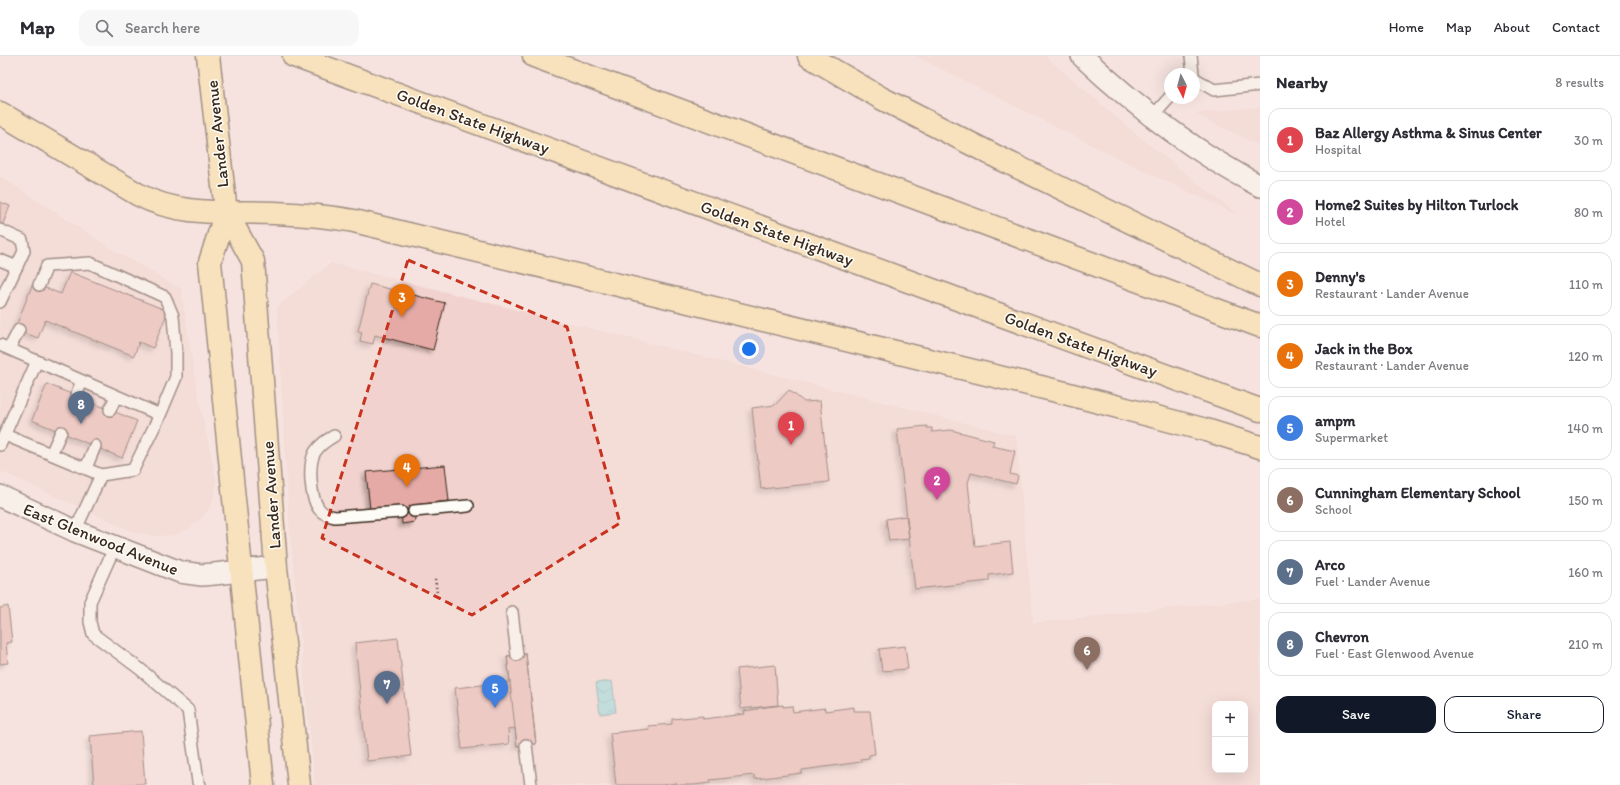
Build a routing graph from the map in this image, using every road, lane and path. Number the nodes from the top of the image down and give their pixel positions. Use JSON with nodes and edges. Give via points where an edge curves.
{"nodes":[{"id":1,"x":208,"y":56,"type":"edge"},
{"id":2,"x":294,"y":56,"type":"edge"},
{"id":3,"x":534,"y":56,"type":"edge"},
{"id":4,"x":809,"y":56,"type":"edge"},
{"id":5,"x":1082,"y":56,"type":"edge"},
{"id":6,"x":1191,"y":56,"type":"edge"},
{"id":7,"x":1192,"y":68,"type":"edge"},
{"id":8,"x":1200,"y":82,"type":"edge"},
{"id":9,"x":1260,"y":85,"type":"edge"},
{"id":10,"x":1164,"y":104,"type":"edge"},
{"id":11,"x":0,"y":113,"type":"edge"},
{"id":12,"x":1152,"y":117,"type":"junction"},
{"id":13,"x":1260,"y":186,"type":"edge"},
{"id":14,"x":226,"y":212,"type":"junction"},
{"id":15,"x":0,"y":230,"type":"edge"},
{"id":16,"x":0,"y":260,"type":"edge"},
{"id":17,"x":17,"y":267,"type":"junction"},
{"id":18,"x":1260,"y":284,"type":"edge"},
{"id":19,"x":39,"y":285,"type":"dead end"},
{"id":20,"x":0,"y":302,"type":"edge"},
{"id":21,"x":1260,"y":326,"type":"edge"},
{"id":22,"x":19,"y":330,"type":"dead end"},
{"id":23,"x":5,"y":347,"type":"edge"},
{"id":24,"x":37,"y":361,"type":"junction"},
{"id":25,"x":82,"y":380,"type":"junction"},
{"id":26,"x":76,"y":396,"type":"dead end"},
{"id":27,"x":116,"y":396,"type":"junction"},
{"id":28,"x":110,"y":410,"type":"dead end"},
{"id":29,"x":1260,"y":410,"type":"edge"},
{"id":30,"x":160,"y":415,"type":"junction"},
{"id":31,"x":61,"y":432,"type":"dead end"},
{"id":32,"x":5,"y":435,"type":"junction"},
{"id":33,"x":334,"y":436,"type":"dead end"},
{"id":34,"x":0,"y":445,"type":"edge"},
{"id":35,"x":95,"y":446,"type":"dead end"},
{"id":36,"x":1260,"y":446,"type":"edge"},
{"id":37,"x":52,"y":454,"type":"junction"},
{"id":38,"x":86,"y":468,"type":"junction"},
{"id":39,"x":101,"y":475,"type":"junction"},
{"id":40,"x":0,"y":496,"type":"edge"},
{"id":41,"x":468,"y":506,"type":"dead end"},
{"id":42,"x":414,"y":511,"type":"dead end"},
{"id":43,"x":401,"y":512,"type":"dead end"},
{"id":44,"x":75,"y":530,"type":"junction"},
{"id":45,"x":116,"y":546,"type":"junction"},
{"id":46,"x":276,"y":567,"type":"junction"},
{"id":47,"x":241,"y":571,"type":"junction"},
{"id":48,"x":435,"y":579,"type":"dead end"},
{"id":49,"x":437,"y":593,"type":"dead end"},
{"id":50,"x":512,"y":612,"type":"dead end"},
{"id":51,"x":517,"y":654,"type":"dead end"},
{"id":52,"x":526,"y":744,"type":"dead end"},
{"id":53,"x":200,"y":785,"type":"edge"},
{"id":54,"x":263,"y":785,"type":"edge"},
{"id":55,"x":299,"y":785,"type":"edge"},
{"id":56,"x":531,"y":785,"type":"edge"}],
"edges":[{"from":1,"to":14,"type":"main road","name":"Lander Avenue"},
{"from":2,"to":29,"type":"main road","name":"Golden State Highway"},
{"from":3,"to":21,"type":"main road"},
{"from":4,"to":18,"type":"main road","via":[[882,98],[999,158]]},
{"from":5,"to":12,"type":"street"},
{"from":6,"to":7,"type":"lane"},
{"from":8,"to":9,"type":"lane","via":[[1214,90]]},
{"from":10,"to":12,"type":"lane"},
{"from":11,"to":14,"type":"main road","via":[[150,201],[173,208]]},
{"from":12,"to":13,"type":"street","via":[[1192,147]]},
{"from":14,"to":36,"type":"main road","via":[[313,215],[367,224],[1061,392]]},
{"from":14,"to":46,"type":"main road","name":"Lander Avenue","via":[[253,261]]},
{"from":14,"to":47,"type":"main road","name":"Lander Avenue","via":[[210,262]]},
{"from":15,"to":17,"type":"lane","via":[[22,240],[24,251]]},
{"from":16,"to":17,"type":"lane"},
{"from":17,"to":20,"type":"lane"},
{"from":19,"to":30,"type":"lane","via":[[47,266],[90,263],[165,297],[173,316],[176,377]]},
{"from":22,"to":23,"type":"lane"},
{"from":23,"to":24,"type":"lane"},
{"from":24,"to":25,"type":"lane"},
{"from":24,"to":32,"type":"lane"},
{"from":25,"to":26,"type":"lane"},
{"from":25,"to":27,"type":"lane"},
{"from":27,"to":28,"type":"lane"},
{"from":27,"to":30,"type":"lane"},
{"from":30,"to":39,"type":"lane","via":[[133,470]]},
{"from":31,"to":37,"type":"lane"},
{"from":32,"to":34,"type":"lane"},
{"from":32,"to":37,"type":"lane"},
{"from":33,"to":43,"type":"lane","via":[[318,447],[311,462],[314,497],[319,509],[335,517]]},
{"from":35,"to":38,"type":"lane"},
{"from":37,"to":38,"type":"lane"},
{"from":38,"to":39,"type":"lane"},
{"from":39,"to":44,"type":"lane"},
{"from":40,"to":44,"type":"street","name":"East Glenwood Avenue"},
{"from":41,"to":42,"type":"lane"},
{"from":44,"to":45,"type":"street","name":"East Glenwood Avenue"},
{"from":45,"to":47,"type":"street","name":"East Glenwood Avenue","via":[[180,572],[202,575]]},
{"from":45,"to":53,"type":"lane","via":[[90,602],[93,634],[140,669],[188,710]]},
{"from":46,"to":47,"type":"street","name":"East Glenwood Avenue"},
{"from":46,"to":55,"type":"main road","name":"Lander Avenue"},
{"from":47,"to":54,"type":"main road","name":"Lander Avenue"},
{"from":48,"to":49,"type":"path"},
{"from":50,"to":51,"type":"lane"},
{"from":52,"to":56,"type":"lane"}]}
